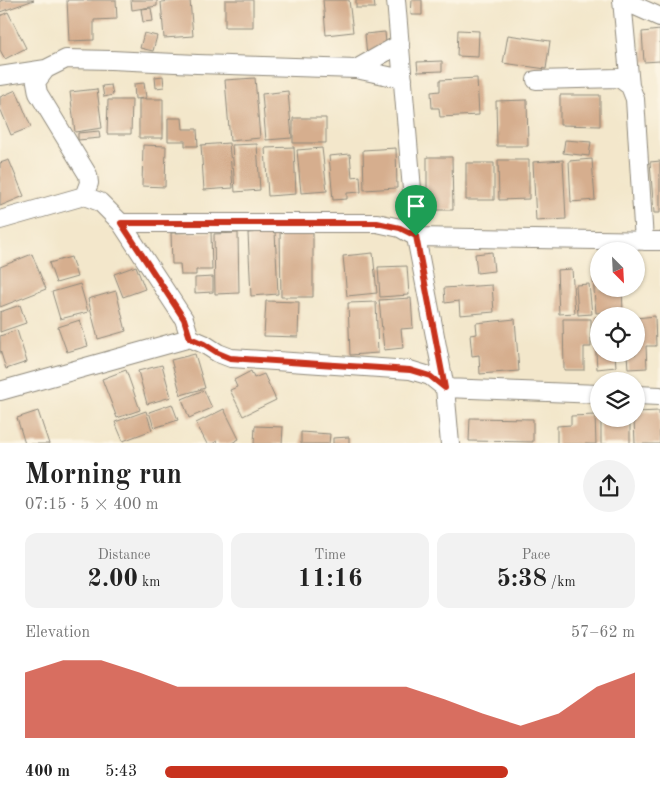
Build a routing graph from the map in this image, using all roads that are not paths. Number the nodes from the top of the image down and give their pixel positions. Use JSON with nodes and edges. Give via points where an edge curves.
{"nodes":[{"id":1,"x":396,"y":0,"type":"edge"},
{"id":2,"x":622,"y":0,"type":"edge"},
{"id":3,"x":660,"y":17,"type":"edge"},
{"id":4,"x":400,"y":44,"type":"junction"},
{"id":5,"x":46,"y":69,"type":"junction"},
{"id":6,"x":356,"y":69,"type":"junction"},
{"id":7,"x":0,"y":76,"type":"edge"},
{"id":8,"x":403,"y":80,"type":"junction"},
{"id":9,"x":536,"y":80,"type":"dead end"},
{"id":10,"x":630,"y":86,"type":"junction"},
{"id":11,"x":84,"y":196,"type":"junction"},
{"id":12,"x":0,"y":220,"type":"edge"},
{"id":13,"x":121,"y":223,"type":"junction"},
{"id":14,"x":416,"y":236,"type":"junction"},
{"id":15,"x":652,"y":241,"type":"edge"},
{"id":16,"x":190,"y":338,"type":"junction"},
{"id":17,"x":445,"y":388,"type":"junction"},
{"id":18,"x":0,"y":391,"type":"edge"},
{"id":19,"x":590,"y":394,"type":"edge"},
{"id":20,"x":645,"y":395,"type":"edge"},
{"id":21,"x":660,"y":396,"type":"edge"},
{"id":22,"x":450,"y":443,"type":"edge"}],
"edges":[{"from":1,"to":4,"type":"street"},
{"from":2,"to":3,"type":"street"},
{"from":2,"to":10,"type":"street"},
{"from":4,"to":6,"type":"street"},
{"from":4,"to":8,"type":"street"},
{"from":5,"to":6,"type":"street","via":[[66,59]]},
{"from":5,"to":7,"type":"street"},
{"from":5,"to":11,"type":"street","via":[[36,82],[38,94],[88,175]]},
{"from":6,"to":8,"type":"street"},
{"from":8,"to":14,"type":"street"},
{"from":9,"to":10,"type":"street","via":[[619,78]]},
{"from":10,"to":15,"type":"street","via":[[635,99]]},
{"from":11,"to":12,"type":"street"},
{"from":11,"to":13,"type":"street","via":[[100,202]]},
{"from":13,"to":14,"type":"street","via":[[377,223],[400,228]]},
{"from":13,"to":16,"type":"street","via":[[184,319]]},
{"from":14,"to":15,"type":"street"},
{"from":14,"to":17,"type":"street"},
{"from":16,"to":17,"type":"street","via":[[230,358],[410,370],[430,376]]},
{"from":16,"to":18,"type":"street"},
{"from":17,"to":19,"type":"street"},
{"from":17,"to":22,"type":"street"},
{"from":20,"to":21,"type":"street"}]}
